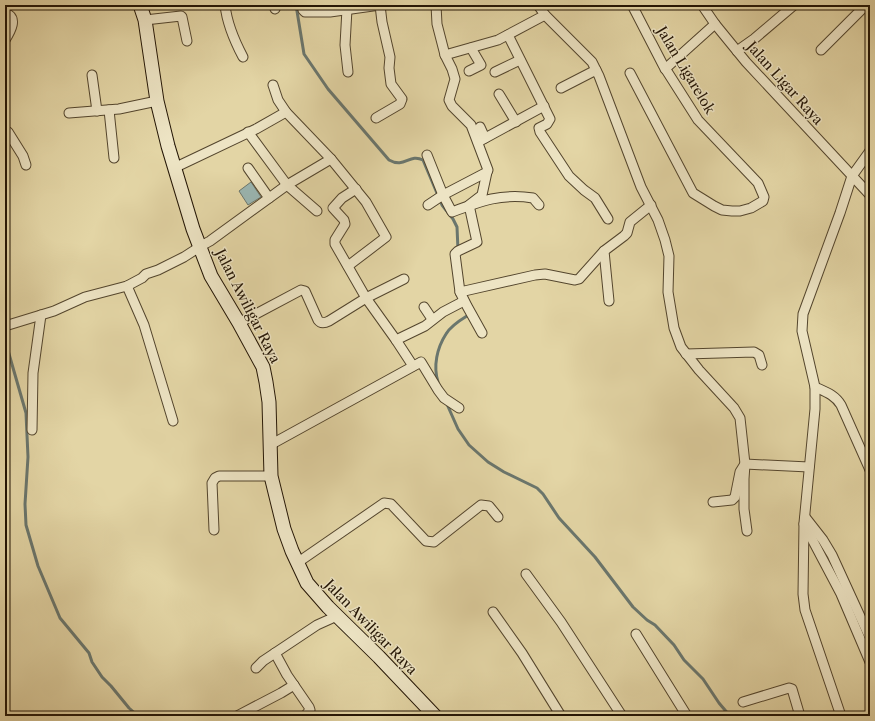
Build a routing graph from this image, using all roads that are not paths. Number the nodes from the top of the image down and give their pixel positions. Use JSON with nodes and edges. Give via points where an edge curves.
{"nodes":[{"id":1,"x":140,"y":5,"type":"edge"},
{"id":2,"x":224,"y":5,"type":"edge"},
{"id":3,"x":302,"y":5,"type":"edge"},
{"id":4,"x":380,"y":5,"type":"edge"},
{"id":5,"x":436,"y":5,"type":"edge"},
{"id":6,"x":538,"y":5,"type":"edge"},
{"id":7,"x":632,"y":5,"type":"edge"},
{"id":8,"x":702,"y":5,"type":"edge"},
{"id":9,"x":866,"y":5,"type":"edge"},
{"id":10,"x":789,"y":7,"type":"edge"},
{"id":11,"x":347,"y":9,"type":"junction"},
{"id":12,"x":5,"y":13,"type":"edge"},
{"id":13,"x":545,"y":15,"type":"junction"},
{"id":14,"x":145,"y":20,"type":"junction"},
{"id":15,"x":715,"y":24,"type":"junction"},
{"id":16,"x":508,"y":35,"type":"junction"},
{"id":17,"x":5,"y":40,"type":"edge"},
{"id":18,"x":187,"y":41,"type":"dead end"},
{"id":19,"x":471,"y":48,"type":"junction"},
{"id":20,"x":821,"y":50,"type":"dead end"},
{"id":21,"x":737,"y":51,"type":"junction"},
{"id":22,"x":445,"y":55,"type":"junction"},
{"id":23,"x":243,"y":57,"type":"dead end"},
{"id":24,"x":520,"y":60,"type":"junction"},
{"id":25,"x":665,"y":69,"type":"junction"},
{"id":26,"x":596,"y":70,"type":"junction"},
{"id":27,"x":469,"y":71,"type":"dead end"},
{"id":28,"x":348,"y":72,"type":"dead end"},
{"id":29,"x":495,"y":72,"type":"dead end"},
{"id":30,"x":630,"y":73,"type":"dead end"},
{"id":31,"x":92,"y":75,"type":"dead end"},
{"id":32,"x":272,"y":85,"type":"dead end"},
{"id":33,"x":561,"y":88,"type":"dead end"},
{"id":34,"x":499,"y":94,"type":"dead end"},
{"id":35,"x":157,"y":101,"type":"junction"},
{"id":36,"x":544,"y":106,"type":"junction"},
{"id":37,"x":109,"y":110,"type":"junction"},
{"id":38,"x":97,"y":111,"type":"junction"},
{"id":39,"x":286,"y":112,"type":"junction"},
{"id":40,"x":69,"y":113,"type":"dead end"},
{"id":41,"x":376,"y":118,"type":"dead end"},
{"id":42,"x":516,"y":122,"type":"junction"},
{"id":43,"x":480,"y":127,"type":"dead end"},
{"id":44,"x":8,"y":132,"type":"dead end"},
{"id":45,"x":248,"y":132,"type":"junction"},
{"id":46,"x":482,"y":140,"type":"junction"},
{"id":47,"x":14,"y":142,"type":"junction"},
{"id":48,"x":5,"y":145,"type":"edge"},
{"id":49,"x":870,"y":151,"type":"edge"},
{"id":50,"x":427,"y":155,"type":"dead end"},
{"id":51,"x":114,"y":158,"type":"dead end"},
{"id":52,"x":331,"y":158,"type":"junction"},
{"id":53,"x":26,"y":165,"type":"dead end"},
{"id":54,"x":174,"y":168,"type":"junction"},
{"id":55,"x":248,"y":168,"type":"dead end"},
{"id":56,"x":487,"y":172,"type":"junction"},
{"id":57,"x":852,"y":176,"type":"junction"},
{"id":58,"x":287,"y":185,"type":"junction"},
{"id":59,"x":356,"y":189,"type":"junction"},
{"id":60,"x":443,"y":195,"type":"junction"},
{"id":61,"x":870,"y":195,"type":"edge"},
{"id":62,"x":270,"y":198,"type":"junction"},
{"id":63,"x":428,"y":205,"type":"dead end"},
{"id":64,"x":470,"y":205,"type":"junction"},
{"id":65,"x":539,"y":205,"type":"dead end"},
{"id":66,"x":650,"y":205,"type":"junction"},
{"id":67,"x":316,"y":211,"type":"dead end"},
{"id":68,"x":608,"y":219,"type":"dead end"},
{"id":69,"x":201,"y":246,"type":"junction"},
{"id":70,"x":604,"y":251,"type":"junction"},
{"id":71,"x":348,"y":266,"type":"junction"},
{"id":72,"x":404,"y":278,"type":"dead end"},
{"id":73,"x":127,"y":286,"type":"junction"},
{"id":74,"x":460,"y":292,"type":"junction"},
{"id":75,"x":366,"y":298,"type":"junction"},
{"id":76,"x":609,"y":300,"type":"dead end"},
{"id":77,"x":464,"y":301,"type":"junction"},
{"id":78,"x":424,"y":307,"type":"dead end"},
{"id":79,"x":41,"y":315,"type":"junction"},
{"id":80,"x":432,"y":319,"type":"junction"},
{"id":81,"x":240,"y":323,"type":"junction"},
{"id":82,"x":5,"y":326,"type":"edge"},
{"id":83,"x":482,"y":333,"type":"dead end"},
{"id":84,"x":396,"y":340,"type":"junction"},
{"id":85,"x":686,"y":354,"type":"junction"},
{"id":86,"x":762,"y":365,"type":"dead end"},
{"id":87,"x":413,"y":366,"type":"junction"},
{"id":88,"x":815,"y":387,"type":"junction"},
{"id":89,"x":459,"y":408,"type":"dead end"},
{"id":90,"x":173,"y":421,"type":"dead end"},
{"id":91,"x":32,"y":430,"type":"dead end"},
{"id":92,"x":270,"y":446,"type":"junction"},
{"id":93,"x":745,"y":464,"type":"junction"},
{"id":94,"x":808,"y":467,"type":"junction"},
{"id":95,"x":870,"y":470,"type":"edge"},
{"id":96,"x":271,"y":476,"type":"junction"},
{"id":97,"x":713,"y":502,"type":"dead end"},
{"id":98,"x":498,"y":516,"type":"dead end"},
{"id":99,"x":804,"y":520,"type":"junction"},
{"id":100,"x":214,"y":530,"type":"dead end"},
{"id":101,"x":747,"y":531,"type":"dead end"},
{"id":102,"x":297,"y":563,"type":"junction"},
{"id":103,"x":526,"y":574,"type":"dead end"},
{"id":104,"x":493,"y":612,"type":"dead end"},
{"id":105,"x":337,"y":616,"type":"junction"},
{"id":106,"x":636,"y":634,"type":"dead end"},
{"id":107,"x":870,"y":638,"type":"edge"},
{"id":108,"x":275,"y":653,"type":"junction"},
{"id":109,"x":870,"y":662,"type":"edge"},
{"id":110,"x":256,"y":668,"type":"dead end"},
{"id":111,"x":294,"y":685,"type":"junction"},
{"id":112,"x":743,"y":702,"type":"dead end"},
{"id":113,"x":237,"y":716,"type":"edge"},
{"id":114,"x":305,"y":716,"type":"edge"},
{"id":115,"x":435,"y":716,"type":"edge"},
{"id":116,"x":561,"y":716,"type":"edge"},
{"id":117,"x":622,"y":716,"type":"edge"},
{"id":118,"x":687,"y":716,"type":"edge"},
{"id":119,"x":800,"y":716,"type":"edge"},
{"id":120,"x":841,"y":716,"type":"edge"}],
"edges":[{"from":1,"to":14,"type":"street","name":"Jalan Awiligar Raya"},
{"from":2,"to":23,"type":"street","via":[[234,40]]},
{"from":3,"to":11,"type":"street","via":[[305,12]]},
{"from":4,"to":11,"type":"street"},
{"from":4,"to":41,"type":"street","via":[[390,57],[390,84],[402,99],[400,104]]},
{"from":5,"to":22,"type":"street","via":[[436,24]]},
{"from":6,"to":13,"type":"street"},
{"from":7,"to":25,"type":"street","name":"Jalan Ligarelok"},
{"from":8,"to":15,"type":"street","name":"Jalan Ligar Raya"},
{"from":9,"to":20,"type":"street"},
{"from":10,"to":21,"type":"street"},
{"from":11,"to":28,"type":"street","via":[[345,44]]},
{"from":12,"to":17,"type":"street","via":[[9,14],[13,22]]},
{"from":13,"to":16,"type":"street"},
{"from":13,"to":26,"type":"street","via":[[592,62]]},
{"from":14,"to":18,"type":"street","via":[[181,16]]},
{"from":14,"to":35,"type":"street","name":"Jalan Awiligar Raya"},
{"from":15,"to":21,"type":"street","name":"Jalan Ligar Raya"},
{"from":15,"to":25,"type":"street"},
{"from":16,"to":19,"type":"street"},
{"from":16,"to":24,"type":"street"},
{"from":19,"to":22,"type":"street"},
{"from":19,"to":27,"type":"street","via":[[481,65]]},
{"from":21,"to":57,"type":"street","name":"Jalan Ligar Raya"},
{"from":22,"to":46,"type":"street","via":[[456,79],[449,100]]},
{"from":24,"to":29,"type":"street"},
{"from":24,"to":36,"type":"street"},
{"from":25,"to":30,"type":"street","name":"Jalan Ligarelok","via":[[698,120],[758,183],[764,197],[763,201],[751,208],[732,211],[718,208],[693,193]]},
{"from":26,"to":33,"type":"street"},
{"from":26,"to":66,"type":"street"},
{"from":31,"to":38,"type":"street"},
{"from":32,"to":39,"type":"street"},
{"from":34,"to":42,"type":"street"},
{"from":35,"to":37,"type":"street"},
{"from":35,"to":54,"type":"street","name":"Jalan Awiligar Raya"},
{"from":36,"to":42,"type":"street"},
{"from":36,"to":68,"type":"street","via":[[550,122],[539,128],[540,132],[569,176],[595,198]]},
{"from":37,"to":38,"type":"street"},
{"from":37,"to":51,"type":"street"},
{"from":38,"to":40,"type":"street"},
{"from":39,"to":45,"type":"street"},
{"from":39,"to":52,"type":"street"},
{"from":42,"to":46,"type":"street"},
{"from":43,"to":46,"type":"street"},
{"from":44,"to":47,"type":"street"},
{"from":45,"to":54,"type":"street"},
{"from":45,"to":58,"type":"street"},
{"from":46,"to":56,"type":"street"},
{"from":47,"to":48,"type":"street"},
{"from":47,"to":53,"type":"street"},
{"from":49,"to":57,"type":"street"},
{"from":50,"to":60,"type":"street"},
{"from":52,"to":58,"type":"street"},
{"from":52,"to":59,"type":"street"},
{"from":54,"to":69,"type":"street","name":"Jalan Awiligar Raya"},
{"from":55,"to":62,"type":"street"},
{"from":56,"to":60,"type":"street"},
{"from":56,"to":64,"type":"street","via":[[482,195]]},
{"from":57,"to":61,"type":"street","name":"Jalan Ligar Raya"},
{"from":57,"to":88,"type":"street","via":[[803,314],[802,331]]},
{"from":58,"to":62,"type":"street"},
{"from":58,"to":67,"type":"street"},
{"from":59,"to":71,"type":"street","via":[[333,208],[344,220],[345,224],[335,244]]},
{"from":59,"to":71,"type":"street","via":[[386,237]]},
{"from":60,"to":63,"type":"street"},
{"from":60,"to":64,"type":"street","via":[[452,212]]},
{"from":62,"to":69,"type":"street"},
{"from":64,"to":65,"type":"street","via":[[496,197],[522,196],[534,198]]},
{"from":64,"to":74,"type":"street","via":[[477,242],[455,254]]},
{"from":66,"to":70,"type":"street","via":[[630,222],[624,236]]},
{"from":66,"to":85,"type":"street","via":[[658,220],[669,256],[668,292],[674,328],[680,347]]},
{"from":69,"to":73,"type":"street"},
{"from":69,"to":81,"type":"street","name":"Jalan Awiligar Raya","via":[[212,276]]},
{"from":70,"to":74,"type":"street","via":[[579,279],[544,274]]},
{"from":70,"to":76,"type":"street"},
{"from":71,"to":75,"type":"street"},
{"from":72,"to":75,"type":"street"},
{"from":73,"to":79,"type":"street","via":[[85,297]]},
{"from":73,"to":90,"type":"street","via":[[144,325]]},
{"from":74,"to":77,"type":"street"},
{"from":75,"to":81,"type":"street","via":[[324,323],[318,320],[305,292],[301,290]]},
{"from":75,"to":84,"type":"street"},
{"from":77,"to":80,"type":"street"},
{"from":77,"to":83,"type":"street"},
{"from":78,"to":80,"type":"street"},
{"from":79,"to":82,"type":"street"},
{"from":79,"to":91,"type":"street","via":[[33,374]]},
{"from":80,"to":84,"type":"street","via":[[425,326]]},
{"from":81,"to":92,"type":"street","name":"Jalan Awiligar Raya","via":[[262,367],[266,382]]},
{"from":84,"to":87,"type":"street"},
{"from":85,"to":86,"type":"street","via":[[754,352],[759,355]]},
{"from":85,"to":93,"type":"street","via":[[740,418]]},
{"from":87,"to":89,"type":"street","via":[[421,362],[444,398]]},
{"from":87,"to":92,"type":"street"},
{"from":88,"to":94,"type":"street","via":[[814,426]]},
{"from":88,"to":95,"type":"street","via":[[837,398]]},
{"from":92,"to":96,"type":"street","name":"Jalan Awiligar Raya"},
{"from":93,"to":94,"type":"street"},
{"from":93,"to":97,"type":"street","via":[[740,472],[735,497],[732,500]]},
{"from":93,"to":101,"type":"street","via":[[744,510]]},
{"from":94,"to":99,"type":"street"},
{"from":96,"to":100,"type":"street","via":[[215,478],[212,483]]},
{"from":96,"to":102,"type":"street","name":"Jalan Awiligar Raya","via":[[284,528]]},
{"from":98,"to":102,"type":"street","via":[[489,506],[481,505],[431,543],[426,541],[391,504],[384,503]]},
{"from":99,"to":107,"type":"street","via":[[823,540],[832,555]]},
{"from":99,"to":109,"type":"street","via":[[841,594]]},
{"from":99,"to":120,"type":"street","via":[[805,610]]},
{"from":102,"to":105,"type":"street","name":"Jalan Awiligar Raya","via":[[307,583]]},
{"from":103,"to":117,"type":"street","via":[[561,622]]},
{"from":104,"to":116,"type":"street"},
{"from":105,"to":108,"type":"street","via":[[317,625]]},
{"from":105,"to":115,"type":"street","name":"Jalan Awiligar Raya"},
{"from":106,"to":118,"type":"street"},
{"from":108,"to":110,"type":"street"},
{"from":108,"to":111,"type":"street"},
{"from":111,"to":113,"type":"street"},
{"from":111,"to":114,"type":"street","via":[[310,707]]},
{"from":112,"to":119,"type":"street","via":[[789,688],[792,689]]}]}
